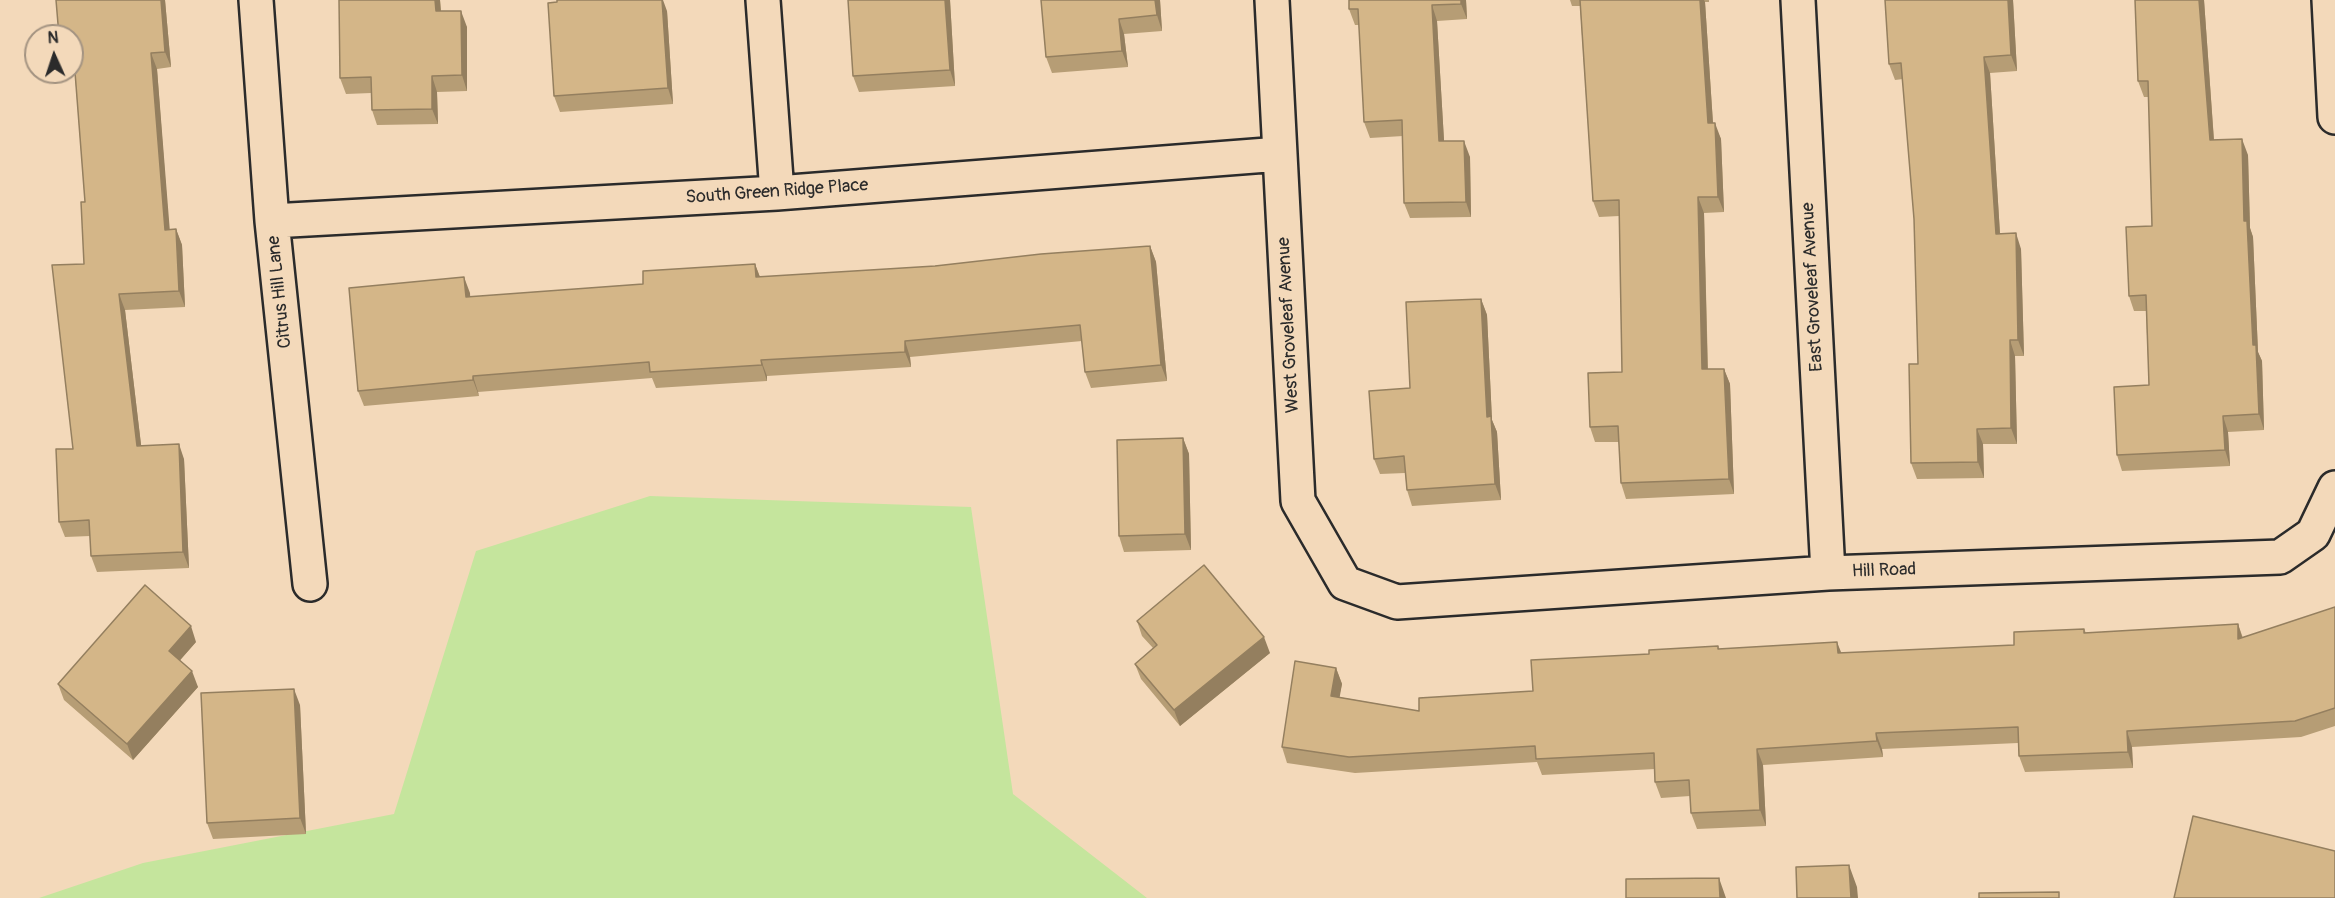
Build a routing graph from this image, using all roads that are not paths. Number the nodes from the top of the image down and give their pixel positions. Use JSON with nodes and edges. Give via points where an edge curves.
{"nodes":[{"id":1,"x":256,"y":0,"type":"edge"},
{"id":2,"x":763,"y":0,"type":"edge"},
{"id":3,"x":1272,"y":0,"type":"edge"},
{"id":4,"x":1797,"y":0,"type":"edge"},
{"id":5,"x":2330,"y":0,"type":"edge"},
{"id":6,"x":2335,"y":117,"type":"edge"},
{"id":7,"x":1280,"y":154,"type":"junction"},
{"id":8,"x":777,"y":193,"type":"junction"},
{"id":9,"x":272,"y":221,"type":"junction"},
{"id":10,"x":2335,"y":488,"type":"edge"},
{"id":11,"x":1828,"y":573,"type":"junction"},
{"id":12,"x":310,"y":584,"type":"dead end"},
{"id":13,"x":1397,"y":602,"type":"joint"}],
"edges":[{"from":1,"to":9,"type":"street","name":"Citrus Hill Lane"},
{"from":2,"to":8,"type":"street"},
{"from":3,"to":7,"type":"street","name":"West Groveleaf Avenue"},
{"from":4,"to":11,"type":"street","name":"East Groveleaf Avenue"},
{"from":5,"to":6,"type":"street"},
{"from":7,"to":8,"type":"street","name":"South Green Ridge Place"},
{"from":7,"to":13,"type":"street","name":"West Groveleaf Avenue","via":[[1298,501],[1345,583]]},
{"from":8,"to":9,"type":"street","name":"South Green Ridge Place"},
{"from":9,"to":12,"type":"street","name":"Citrus Hill Lane"},
{"from":10,"to":11,"type":"street","name":"Hill Road","via":[[2313,534],[2280,557]]},
{"from":11,"to":13,"type":"street","name":"Hill Road"}]}
